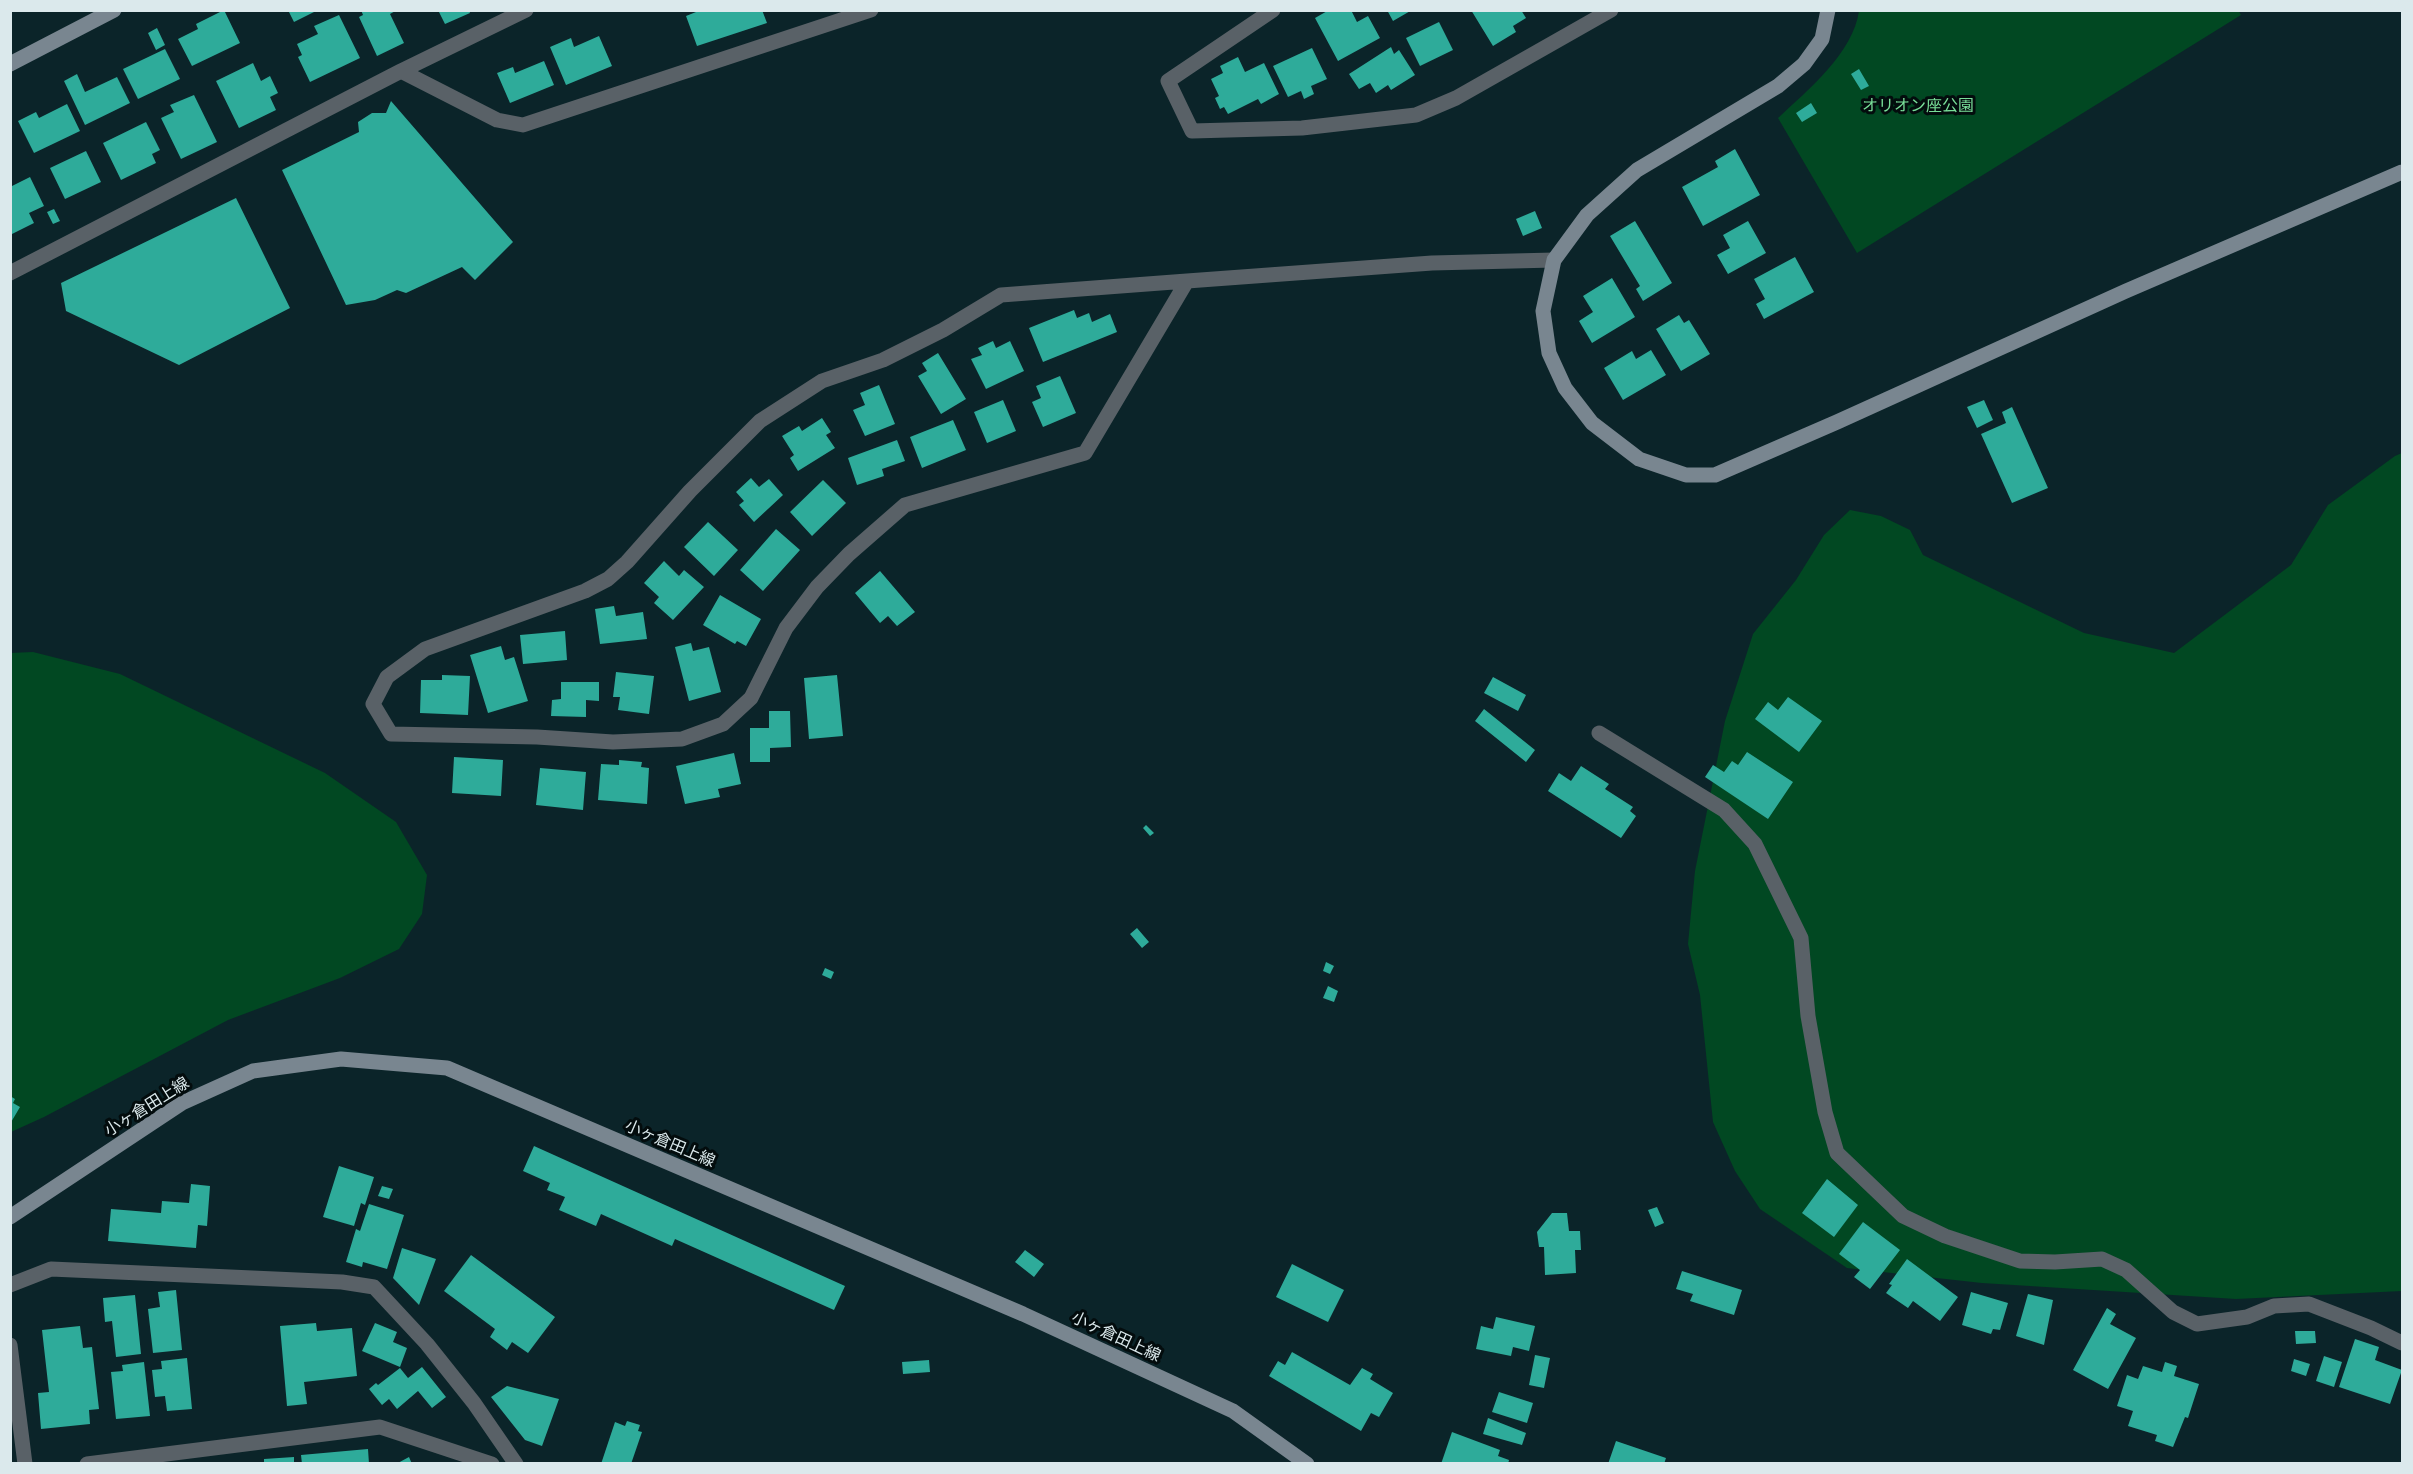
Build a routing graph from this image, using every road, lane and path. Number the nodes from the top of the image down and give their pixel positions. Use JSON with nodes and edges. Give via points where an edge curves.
{"nodes":[{"id":1,"x":114,"y":10,"type":"edge"},
{"id":2,"x":526,"y":10,"type":"edge"},
{"id":3,"x":871,"y":10,"type":"edge"},
{"id":4,"x":1273,"y":10,"type":"edge"},
{"id":5,"x":1611,"y":10,"type":"edge"},
{"id":6,"x":1828,"y":10,"type":"edge"},
{"id":7,"x":10,"y":64,"type":"edge"},
{"id":8,"x":401,"y":71,"type":"junction"},
{"id":9,"x":2403,"y":172,"type":"edge"},
{"id":10,"x":1554,"y":260,"type":"junction"},
{"id":11,"x":10,"y":273,"type":"edge"},
{"id":12,"x":1187,"y":281,"type":"junction"},
{"id":13,"x":1599,"y":733,"type":"dead end"},
{"id":14,"x":10,"y":1217,"type":"edge"},
{"id":15,"x":10,"y":1285,"type":"edge"},
{"id":16,"x":2403,"y":1343,"type":"edge"},
{"id":17,"x":10,"y":1345,"type":"edge"},
{"id":18,"x":455,"y":1458,"type":"edge"},
{"id":19,"x":25,"y":1464,"type":"edge"},
{"id":20,"x":87,"y":1464,"type":"edge"},
{"id":21,"x":492,"y":1464,"type":"edge"},
{"id":22,"x":516,"y":1464,"type":"edge"},
{"id":23,"x":1307,"y":1464,"type":"edge"}],
"edges":[{"from":1,"to":7,"type":"street"},
{"from":2,"to":8,"type":"street"},
{"from":3,"to":8,"type":"street","via":[[523,124],[497,120]]},
{"from":4,"to":5,"type":"street","via":[[1168,81],[1192,131],[1302,128],[1416,115],[1456,98]]},
{"from":6,"to":10,"type":"street","via":[[1822,39],[1804,64],[1778,86],[1637,170],[1587,215]]},
{"from":8,"to":11,"type":"street"},
{"from":9,"to":10,"type":"street","via":[[1715,475],[1686,475],[1639,459],[1592,423],[1564,388],[1549,353],[1543,311]]},
{"from":10,"to":12,"type":"street","via":[[1432,263]]},
{"from":12,"to":12,"type":"street","via":[[1001,295],[883,360],[822,381],[760,421],[608,579],[425,649],[387,677],[373,704],[391,734],[613,742],[682,739],[723,724],[751,698],[786,628],[817,587],[905,505],[1084,453]]},
{"from":13,"to":16,"type":"street","via":[[1724,810],[1755,844],[1801,938],[1808,1016],[1825,1112],[1837,1152],[1903,1216],[1945,1236],[2020,1261],[2102,1258],[2126,1270],[2173,1312],[2197,1324],[2247,1317],[2274,1306],[2309,1304]]},
{"from":14,"to":23,"type":"street","name":"小ヶ倉田上線","via":[[182,1103],[252,1071],[341,1059],[447,1068],[1023,1314],[1233,1411]]},
{"from":15,"to":22,"type":"street","via":[[51,1269],[342,1282],[374,1287],[447,1369]]},
{"from":17,"to":19,"type":"street"},
{"from":18,"to":20,"type":"street","via":[[380,1427]]},
{"from":18,"to":21,"type":"street"}]}
